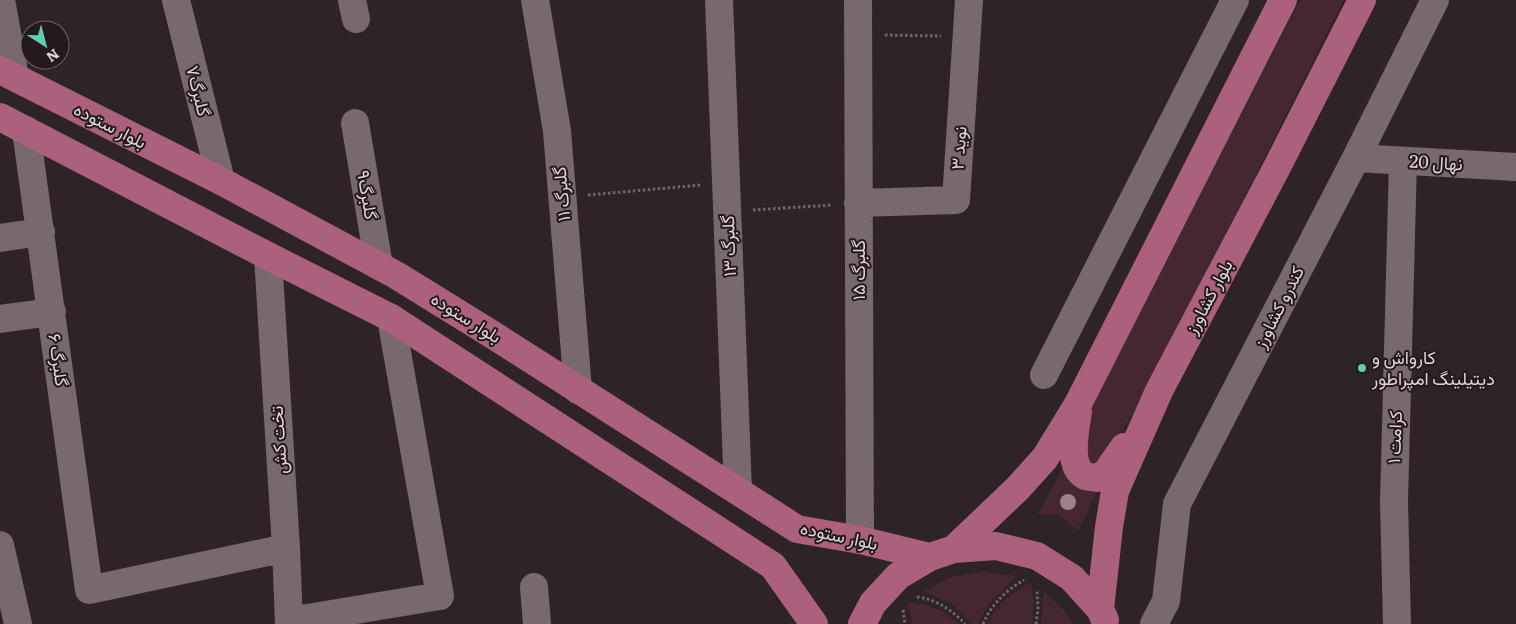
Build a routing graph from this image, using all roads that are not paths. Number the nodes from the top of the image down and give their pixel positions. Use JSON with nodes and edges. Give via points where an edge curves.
{"nodes":[{"id":1,"x":0,"y":0,"type":"edge"},
{"id":2,"x":176,"y":0,"type":"edge"},
{"id":3,"x":535,"y":0,"type":"edge"},
{"id":4,"x":719,"y":0,"type":"edge"},
{"id":5,"x":858,"y":0,"type":"edge"},
{"id":6,"x":970,"y":0,"type":"edge"},
{"id":7,"x":1235,"y":0,"type":"edge"},
{"id":8,"x":1284,"y":0,"type":"edge"},
{"id":9,"x":1362,"y":0,"type":"edge"},
{"id":10,"x":1435,"y":0,"type":"edge"},
{"id":11,"x":7,"y":74,"type":"edge"},
{"id":12,"x":0,"y":117,"type":"edge"},
{"id":13,"x":355,"y":123,"type":"dead end"},
{"id":14,"x":26,"y":130,"type":"junction"},
{"id":15,"x":1356,"y":158,"type":"junction"},
{"id":16,"x":1403,"y":161,"type":"junction"},
{"id":17,"x":1516,"y":167,"type":"edge"},
{"id":18,"x":221,"y":181,"type":"junction"},
{"id":19,"x":858,"y":203,"type":"junction"},
{"id":20,"x":41,"y":232,"type":"junction"},
{"id":21,"x":0,"y":238,"type":"edge"},
{"id":22,"x":268,"y":256,"type":"junction"},
{"id":23,"x":379,"y":266,"type":"junction"},
{"id":24,"x":52,"y":312,"type":"junction"},
{"id":25,"x":390,"y":318,"type":"junction"},
{"id":26,"x":0,"y":320,"type":"edge"},
{"id":27,"x":1044,"y":374,"type":"dead end"},
{"id":28,"x":578,"y":390,"type":"junction"},
{"id":29,"x":1159,"y":391,"type":"junction"},
{"id":30,"x":1078,"y":404,"type":"junction"},
{"id":31,"x":738,"y":492,"type":"junction"},
{"id":32,"x":860,"y":540,"type":"junction"},
{"id":33,"x":0,"y":545,"type":"edge"},
{"id":34,"x":286,"y":548,"type":"junction"},
{"id":35,"x":942,"y":553,"type":"junction"},
{"id":36,"x":534,"y":587,"type":"dead end"},
{"id":37,"x":1103,"y":617,"type":"edge"},
{"id":38,"x":289,"y":622,"type":"edge"},
{"id":39,"x":18,"y":624,"type":"edge"},
{"id":40,"x":537,"y":624,"type":"edge"},
{"id":41,"x":814,"y":624,"type":"edge"},
{"id":42,"x":862,"y":624,"type":"edge"},
{"id":43,"x":1154,"y":624,"type":"edge"},
{"id":44,"x":1397,"y":624,"type":"edge"}],
"edges":[{"from":1,"to":11,"type":"street"},
{"from":2,"to":18,"type":"street","name":"گلبرگ۷"},
{"from":3,"to":28,"type":"street","name":"گلبرگ ۱۱","via":[[557,131]]},
{"from":4,"to":31,"type":"street","name":"گلبرگ ۱۳"},
{"from":5,"to":19,"type":"street","name":"گلبرگ ۱۵"},
{"from":6,"to":19,"type":"street","name":"نوید ۳","via":[[956,200]]},
{"from":7,"to":27,"type":"street"},
{"from":8,"to":30,"type":"main road"},
{"from":9,"to":29,"type":"main road","name":"بلوار کشاورز"},
{"from":10,"to":15,"type":"street","name":"کندرو کشاورز"},
{"from":11,"to":18,"type":"main road","name":"بلوار ستوده"},
{"from":12,"to":14,"type":"main road"},
{"from":13,"to":23,"type":"street","name":"گلبرگ۹"},
{"from":14,"to":20,"type":"street","name":"گلبرگ ۶"},
{"from":14,"to":22,"type":"main road"},
{"from":15,"to":16,"type":"street","name":"نهال 20"},
{"from":15,"to":43,"type":"street","name":"کندرو کشاورز","via":[[1177,504],[1166,601]]},
{"from":16,"to":17,"type":"street","name":"نهال 20"},
{"from":16,"to":44,"type":"street","name":"کرامت ۱","via":[[1394,502]]},
{"from":18,"to":23,"type":"main road","name":"بلوار ستوده"},
{"from":19,"to":32,"type":"street","name":"گلبرگ ۱۵"},
{"from":20,"to":21,"type":"street"},
{"from":20,"to":24,"type":"street","name":"گلبرگ ۶"},
{"from":22,"to":25,"type":"main road"},
{"from":22,"to":34,"type":"street","name":"تخت کش"},
{"from":23,"to":28,"type":"main road","name":"بلوار ستوده","via":[[493,334]]},
{"from":24,"to":26,"type":"street"},
{"from":24,"to":34,"type":"street","name":"گلبرگ ۶","via":[[89,590]]},
{"from":25,"to":38,"type":"street","via":[[440,596]]},
{"from":25,"to":41,"type":"main road","via":[[773,566]]},
{"from":28,"to":31,"type":"main road","name":"بلوار ستوده"},
{"from":29,"to":30,"type":"main road","via":[[1116,460],[1097,478],[1085,476],[1075,466]]},
{"from":29,"to":37,"type":"main road","name":"بلوار کشاورز","via":[[1115,491],[1109,527]]},
{"from":30,"to":35,"type":"main road","via":[[1045,458],[1017,489]]},
{"from":31,"to":32,"type":"main road","name":"بلوار ستوده","via":[[797,529]]},
{"from":32,"to":35,"type":"main road","name":"بلوار ستوده"},
{"from":33,"to":39,"type":"street"},
{"from":34,"to":38,"type":"street","name":"تخت کش"},
{"from":35,"to":37,"type":"main road","via":[[996,546],[1037,556],[1072,578]]},
{"from":35,"to":42,"type":"main road","via":[[898,576],[873,603]]},
{"from":36,"to":40,"type":"street"}]}
